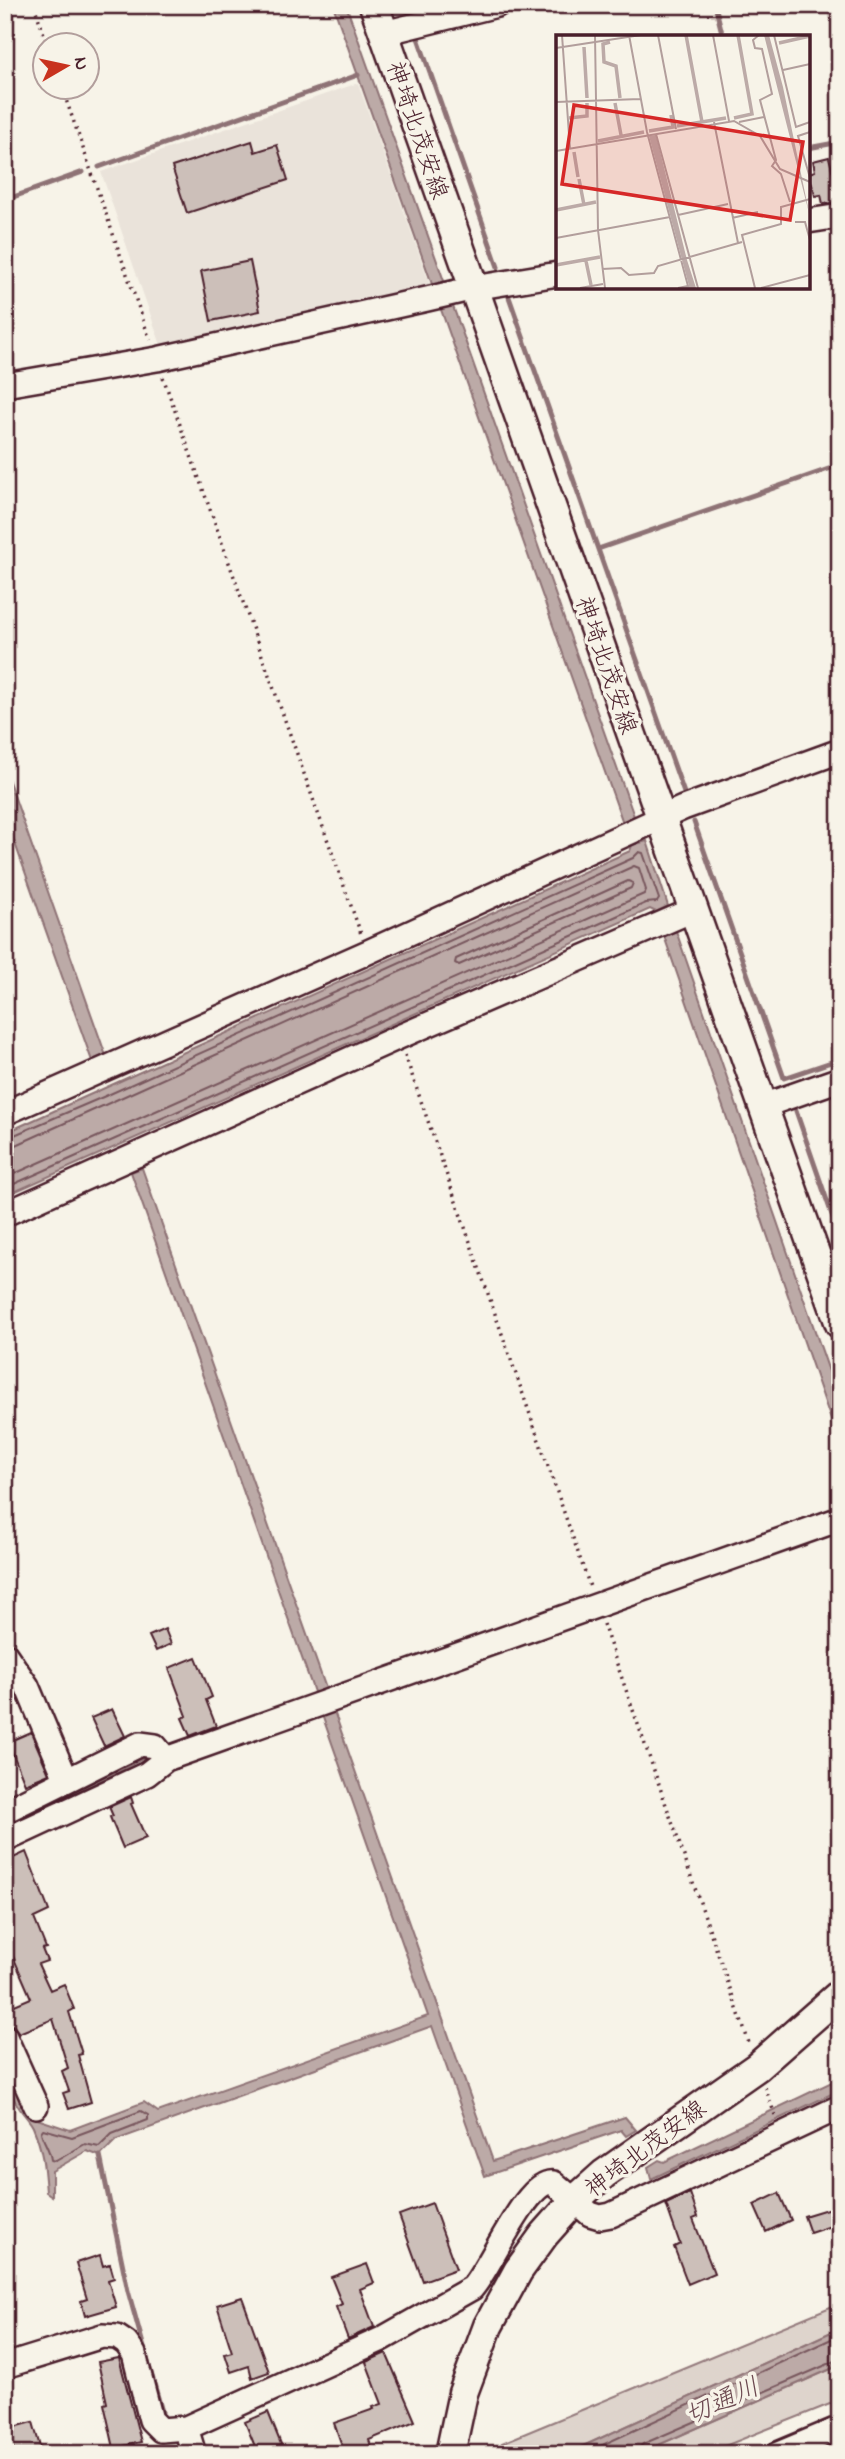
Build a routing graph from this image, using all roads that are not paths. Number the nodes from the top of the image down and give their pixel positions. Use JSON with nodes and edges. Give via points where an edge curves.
{"nodes":[{"id":1,"x":374,"y":5,"type":"edge"},
{"id":2,"x":497,"y":5,"type":"edge"},
{"id":3,"x":383,"y":33,"type":"junction"},
{"id":4,"x":840,"y":216,"type":"edge"},
{"id":5,"x":810,"y":221,"type":"edge"},
{"id":6,"x":556,"y":274,"type":"edge"},
{"id":7,"x":463,"y":290,"type":"junction"},
{"id":8,"x":5,"y":385,"type":"edge"},
{"id":9,"x":840,"y":751,"type":"edge"},
{"id":10,"x":642,"y":827,"type":"junction"},
{"id":11,"x":674,"y":917,"type":"junction"},
{"id":12,"x":840,"y":1079,"type":"edge"},
{"id":13,"x":763,"y":1106,"type":"junction"},
{"id":14,"x":5,"y":1113,"type":"edge"},
{"id":15,"x":5,"y":1214,"type":"edge"},
{"id":16,"x":840,"y":1324,"type":"edge"},
{"id":17,"x":840,"y":1519,"type":"edge"},
{"id":18,"x":5,"y":1654,"type":"edge"},
{"id":19,"x":166,"y":1759,"type":"junction"},
{"id":20,"x":66,"y":1780,"type":"junction"},
{"id":21,"x":5,"y":1811,"type":"edge"},
{"id":22,"x":5,"y":1840,"type":"edge"},
{"id":23,"x":840,"y":1994,"type":"edge"},
{"id":24,"x":5,"y":2037,"type":"edge"},
{"id":25,"x":36,"y":2106,"type":"dead end"},
{"id":26,"x":840,"y":2107,"type":"edge"},
{"id":27,"x":575,"y":2200,"type":"junction"},
{"id":28,"x":5,"y":2366,"type":"edge"},
{"id":29,"x":840,"y":2428,"type":"edge"},
{"id":30,"x":187,"y":2446,"type":"edge"},
{"id":31,"x":450,"y":2451,"type":"edge"},
{"id":32,"x":778,"y":2454,"type":"edge"}],
"edges":[{"from":1,"to":3,"type":"main road","name":"神埼北茂安線"},
{"from":2,"to":3,"type":"street"},
{"from":3,"to":7,"type":"main road","name":"神埼北茂安線"},
{"from":4,"to":5,"type":"street"},
{"from":6,"to":7,"type":"street"},
{"from":7,"to":8,"type":"street","via":[[157,359]]},
{"from":7,"to":10,"type":"main road","name":"神埼北茂安線"},
{"from":9,"to":10,"type":"street"},
{"from":10,"to":11,"type":"main road","name":"神埼北茂安線"},
{"from":10,"to":14,"type":"street"},
{"from":11,"to":13,"type":"main road","name":"神埼北茂安線"},
{"from":11,"to":15,"type":"street"},
{"from":12,"to":13,"type":"street"},
{"from":13,"to":16,"type":"main road","name":"神埼北茂安線"},
{"from":17,"to":19,"type":"street"},
{"from":18,"to":20,"type":"street","via":[[27,1686]]},
{"from":19,"to":20,"type":"street","via":[[155,1746],[139,1744]]},
{"from":19,"to":22,"type":"street","via":[[147,1773]]},
{"from":20,"to":21,"type":"street"},
{"from":23,"to":27,"type":"main road","name":"神埼北茂安線","via":[[757,2067],[644,2144]]},
{"from":24,"to":25,"type":"street"},
{"from":26,"to":27,"type":"street","via":[[611,2215],[590,2214]]},
{"from":27,"to":30,"type":"street","via":[[554,2183],[542,2184],[517,2214],[472,2288]]},
{"from":27,"to":31,"type":"main road","name":"神埼北茂安線","via":[[518,2271],[488,2326],[463,2393]]},
{"from":28,"to":30,"type":"street","via":[[102,2336],[117,2337],[134,2354],[151,2420]]},
{"from":29,"to":32,"type":"street"}]}
